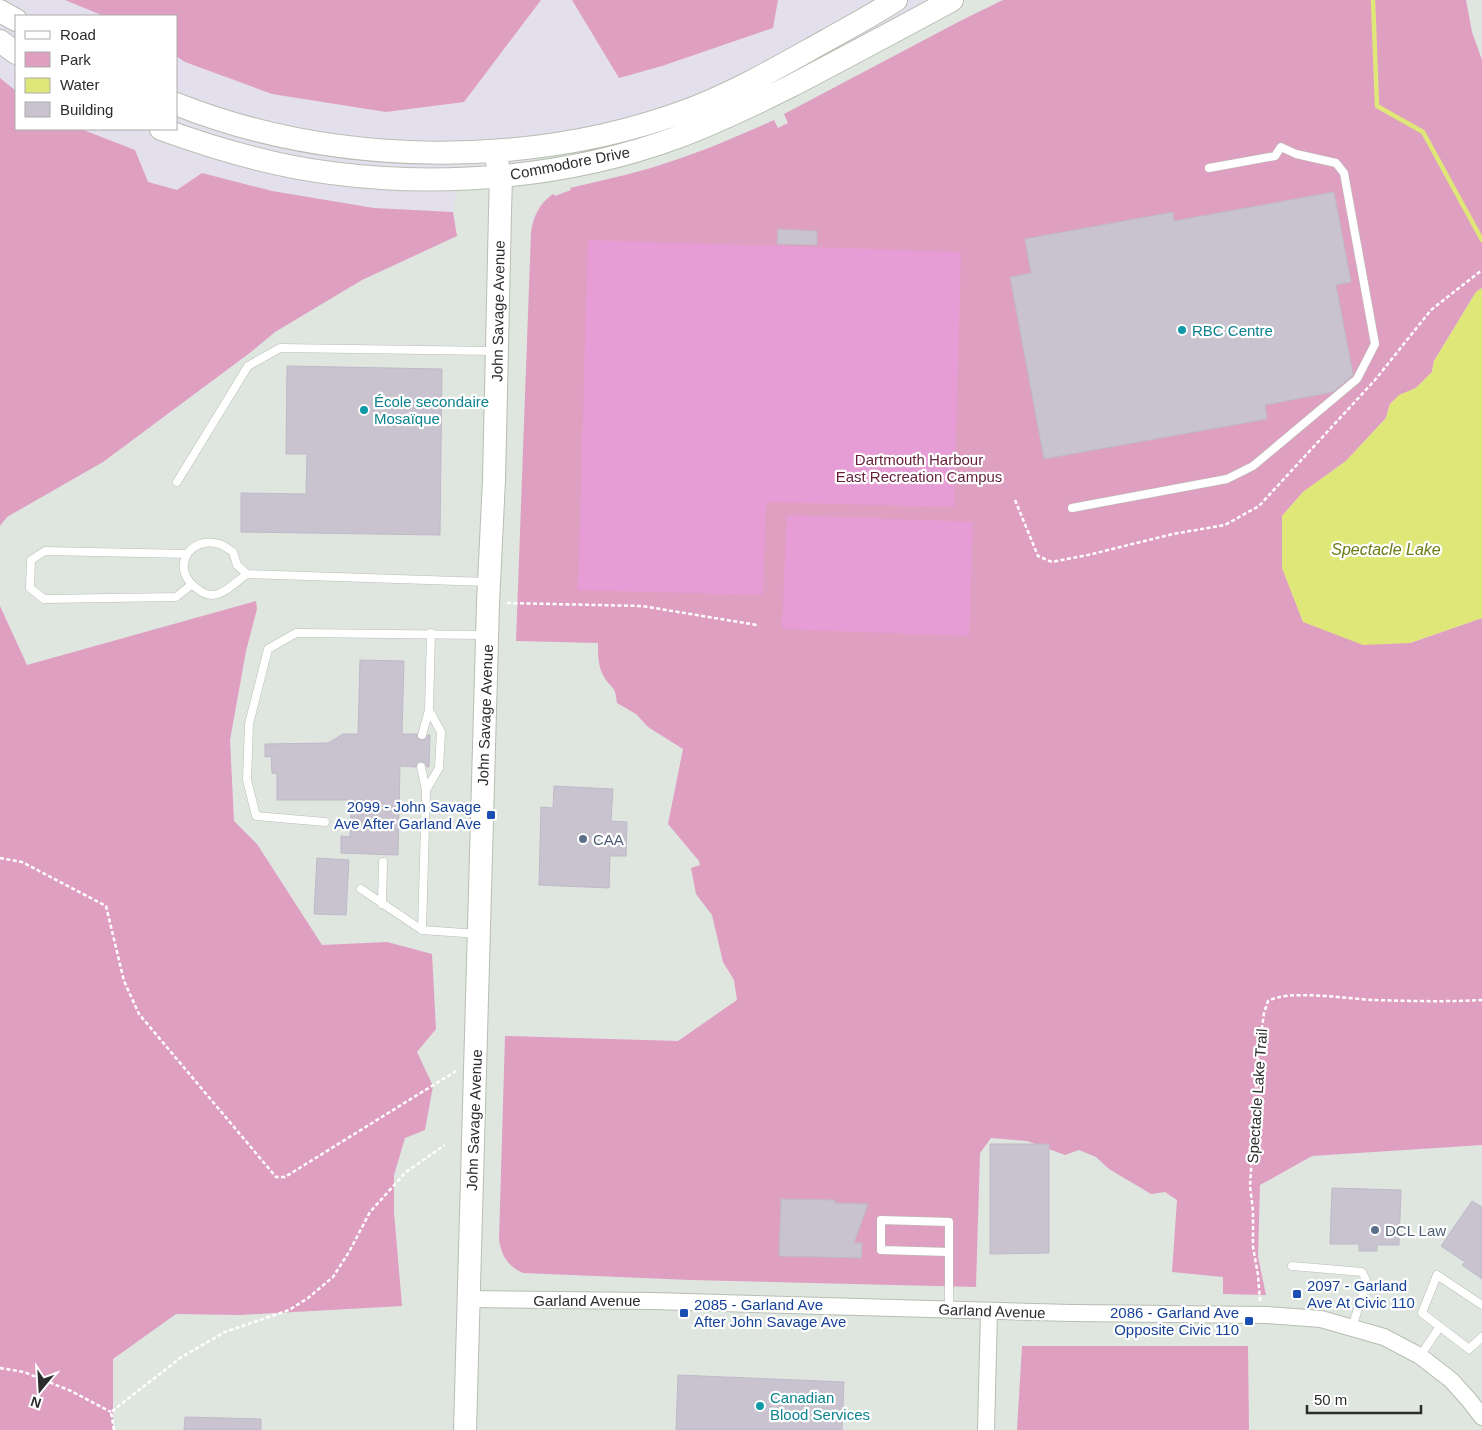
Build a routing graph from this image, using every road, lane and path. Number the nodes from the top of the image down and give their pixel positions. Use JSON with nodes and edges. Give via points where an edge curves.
{"nodes":[{"id":1,"x":896,"y":0,"type":"edge"},
{"id":2,"x":952,"y":0,"type":"edge"},
{"id":3,"x":0,"y":11,"type":"edge"},
{"id":4,"x":15,"y":19,"type":"edge"},
{"id":5,"x":0,"y":41,"type":"edge"},
{"id":6,"x":15,"y":52,"type":"edge"},
{"id":7,"x":800,"y":68,"type":"junction"},
{"id":8,"x":178,"y":105,"type":"edge"},
{"id":9,"x":164,"y":130,"type":"edge"},
{"id":10,"x":494,"y":152,"type":"junction"},
{"id":11,"x":1209,"y":168,"type":"dead end"},
{"id":12,"x":501,"y":177,"type":"junction"},
{"id":13,"x":497,"y":351,"type":"junction"},
{"id":14,"x":177,"y":482,"type":"dead end"},
{"id":15,"x":1072,"y":508,"type":"dead end"},
{"id":16,"x":187,"y":554,"type":"junction"},
{"id":17,"x":247,"y":574,"type":"junction"},
{"id":18,"x":191,"y":585,"type":"junction"},
{"id":19,"x":489,"y":593,"type":"junction"},
{"id":20,"x":757,"y":625,"type":"dead end"},
{"id":21,"x":431,"y":634,"type":"junction"},
{"id":22,"x":488,"y":635,"type":"junction"},
{"id":23,"x":429,"y":710,"type":"junction"},
{"id":24,"x":422,"y":734,"type":"dead end"},
{"id":25,"x":421,"y":767,"type":"dead end"},
{"id":26,"x":426,"y":790,"type":"junction"},
{"id":27,"x":325,"y":822,"type":"dead end"},
{"id":28,"x":0,"y":858,"type":"edge"},
{"id":29,"x":383,"y":862,"type":"dead end"},
{"id":30,"x":361,"y":889,"type":"dead end"},
{"id":31,"x":382,"y":904,"type":"junction"},
{"id":32,"x":422,"y":930,"type":"junction"},
{"id":33,"x":480,"y":934,"type":"junction"},
{"id":34,"x":1482,"y":1000,"type":"edge"},
{"id":35,"x":476,"y":1059,"type":"junction"},
{"id":36,"x":445,"y":1145,"type":"dead end"},
{"id":37,"x":949,"y":1252,"type":"junction"},
{"id":38,"x":1292,"y":1266,"type":"dead end"},
{"id":39,"x":468,"y":1299,"type":"junction"},
{"id":40,"x":1482,"y":1305,"type":"edge"},
{"id":41,"x":949,"y":1309,"type":"junction"},
{"id":42,"x":989,"y":1310,"type":"junction"},
{"id":43,"x":1267,"y":1315,"type":"junction"},
{"id":44,"x":1352,"y":1327,"type":"junction"},
{"id":45,"x":1439,"y":1328,"type":"junction"},
{"id":46,"x":1482,"y":1337,"type":"edge"},
{"id":47,"x":1420,"y":1356,"type":"junction"},
{"id":48,"x":0,"y":1368,"type":"edge"},
{"id":49,"x":111,"y":1412,"type":"junction"},
{"id":50,"x":1482,"y":1418,"type":"edge"},
{"id":51,"x":114,"y":1430,"type":"edge"},
{"id":52,"x":464,"y":1430,"type":"edge"},
{"id":53,"x":986,"y":1430,"type":"edge"}],
"edges":[{"from":1,"to":7,"type":"main road","name":"Commodore Drive"},
{"from":2,"to":7,"type":"main road","name":"Commodore Drive"},
{"from":3,"to":4,"type":"main road"},
{"from":5,"to":6,"type":"main road"},
{"from":7,"to":10,"type":"main road","name":"Commodore Drive","via":[[656,120],[592,136]]},
{"from":7,"to":12,"type":"main road","name":"Commodore Drive","via":[[732,115],[677,138],[588,162]]},
{"from":8,"to":10,"type":"main road","name":"Commodore Drive","via":[[240,126],[331,144],[449,154]]},
{"from":9,"to":12,"type":"main road","name":"Commodore Drive","via":[[243,156],[331,173],[402,179]]},
{"from":10,"to":12,"type":"main road","name":"John Savage Avenue"},
{"from":11,"to":15,"type":"lane","via":[[1275,156],[1281,147],[1296,154],[1336,163],[1344,173],[1375,344],[1357,380],[1253,466],[1227,479]]},
{"from":12,"to":13,"type":"main road","name":"John Savage Avenue"},
{"from":13,"to":14,"type":"lane","via":[[280,348],[248,366]]},
{"from":13,"to":19,"type":"main road","name":"John Savage Avenue"},
{"from":16,"to":17,"type":"lane","via":[[192,548],[205,543],[219,544],[233,552],[237,565]]},
{"from":16,"to":18,"type":"lane","via":[[183,565],[185,577]]},
{"from":16,"to":18,"type":"lane","via":[[45,551],[31,560],[30,588],[44,599],[176,597]]},
{"from":17,"to":18,"type":"lane","via":[[217,594],[204,594]]},
{"from":17,"to":19,"type":"lane"},
{"from":19,"to":20,"type":"path","via":[[642,606]]},
{"from":19,"to":22,"type":"main road","name":"John Savage Avenue"},
{"from":21,"to":22,"type":"lane"},
{"from":21,"to":23,"type":"lane"},
{"from":21,"to":27,"type":"lane","via":[[296,633],[268,649],[249,724],[247,780],[256,816]]},
{"from":22,"to":33,"type":"main road","name":"John Savage Avenue"},
{"from":23,"to":24,"type":"lane"},
{"from":23,"to":26,"type":"lane","via":[[441,732],[439,768]]},
{"from":25,"to":26,"type":"lane"},
{"from":26,"to":32,"type":"lane"},
{"from":28,"to":35,"type":"path","via":[[22,862],[106,906],[124,981],[139,1014],[276,1177],[285,1177]]},
{"from":29,"to":31,"type":"lane"},
{"from":30,"to":31,"type":"lane"},
{"from":31,"to":32,"type":"lane"},
{"from":32,"to":33,"type":"lane"},
{"from":33,"to":35,"type":"main road","name":"John Savage Avenue"},
{"from":34,"to":43,"type":"path","name":"Spectacle Lake Trail","via":[[1402,1001],[1295,995],[1276,996],[1268,1001],[1258,1056],[1250,1186],[1260,1301]]},
{"from":35,"to":39,"type":"main road","name":"John Savage Avenue"},
{"from":36,"to":49,"type":"path","via":[[406,1172],[370,1212],[333,1277],[308,1298],[288,1310],[225,1332],[180,1358]]},
{"from":37,"to":37,"type":"lane","via":[[949,1222],[881,1220],[881,1250]]},
{"from":37,"to":41,"type":"lane"},
{"from":38,"to":44,"type":"lane","via":[[1362,1272],[1367,1282]]},
{"from":39,"to":41,"type":"street","name":"Garland Avenue"},
{"from":39,"to":52,"type":"main road","name":"John Savage Avenue"},
{"from":40,"to":45,"type":"lane","via":[[1437,1275],[1422,1313]]},
{"from":41,"to":42,"type":"street","name":"Garland Avenue"},
{"from":42,"to":43,"type":"street","name":"Garland Avenue"},
{"from":42,"to":53,"type":"street"},
{"from":43,"to":44,"type":"street","name":"Garland Avenue","via":[[1321,1319]]},
{"from":44,"to":47,"type":"street","name":"Garland Avenue","via":[[1384,1336]]},
{"from":45,"to":46,"type":"lane","via":[[1469,1349]]},
{"from":45,"to":47,"type":"lane"},
{"from":47,"to":50,"type":"street","name":"Garland Avenue","via":[[1451,1380]]},
{"from":48,"to":49,"type":"path","via":[[24,1372]]},
{"from":49,"to":51,"type":"path"}]}
